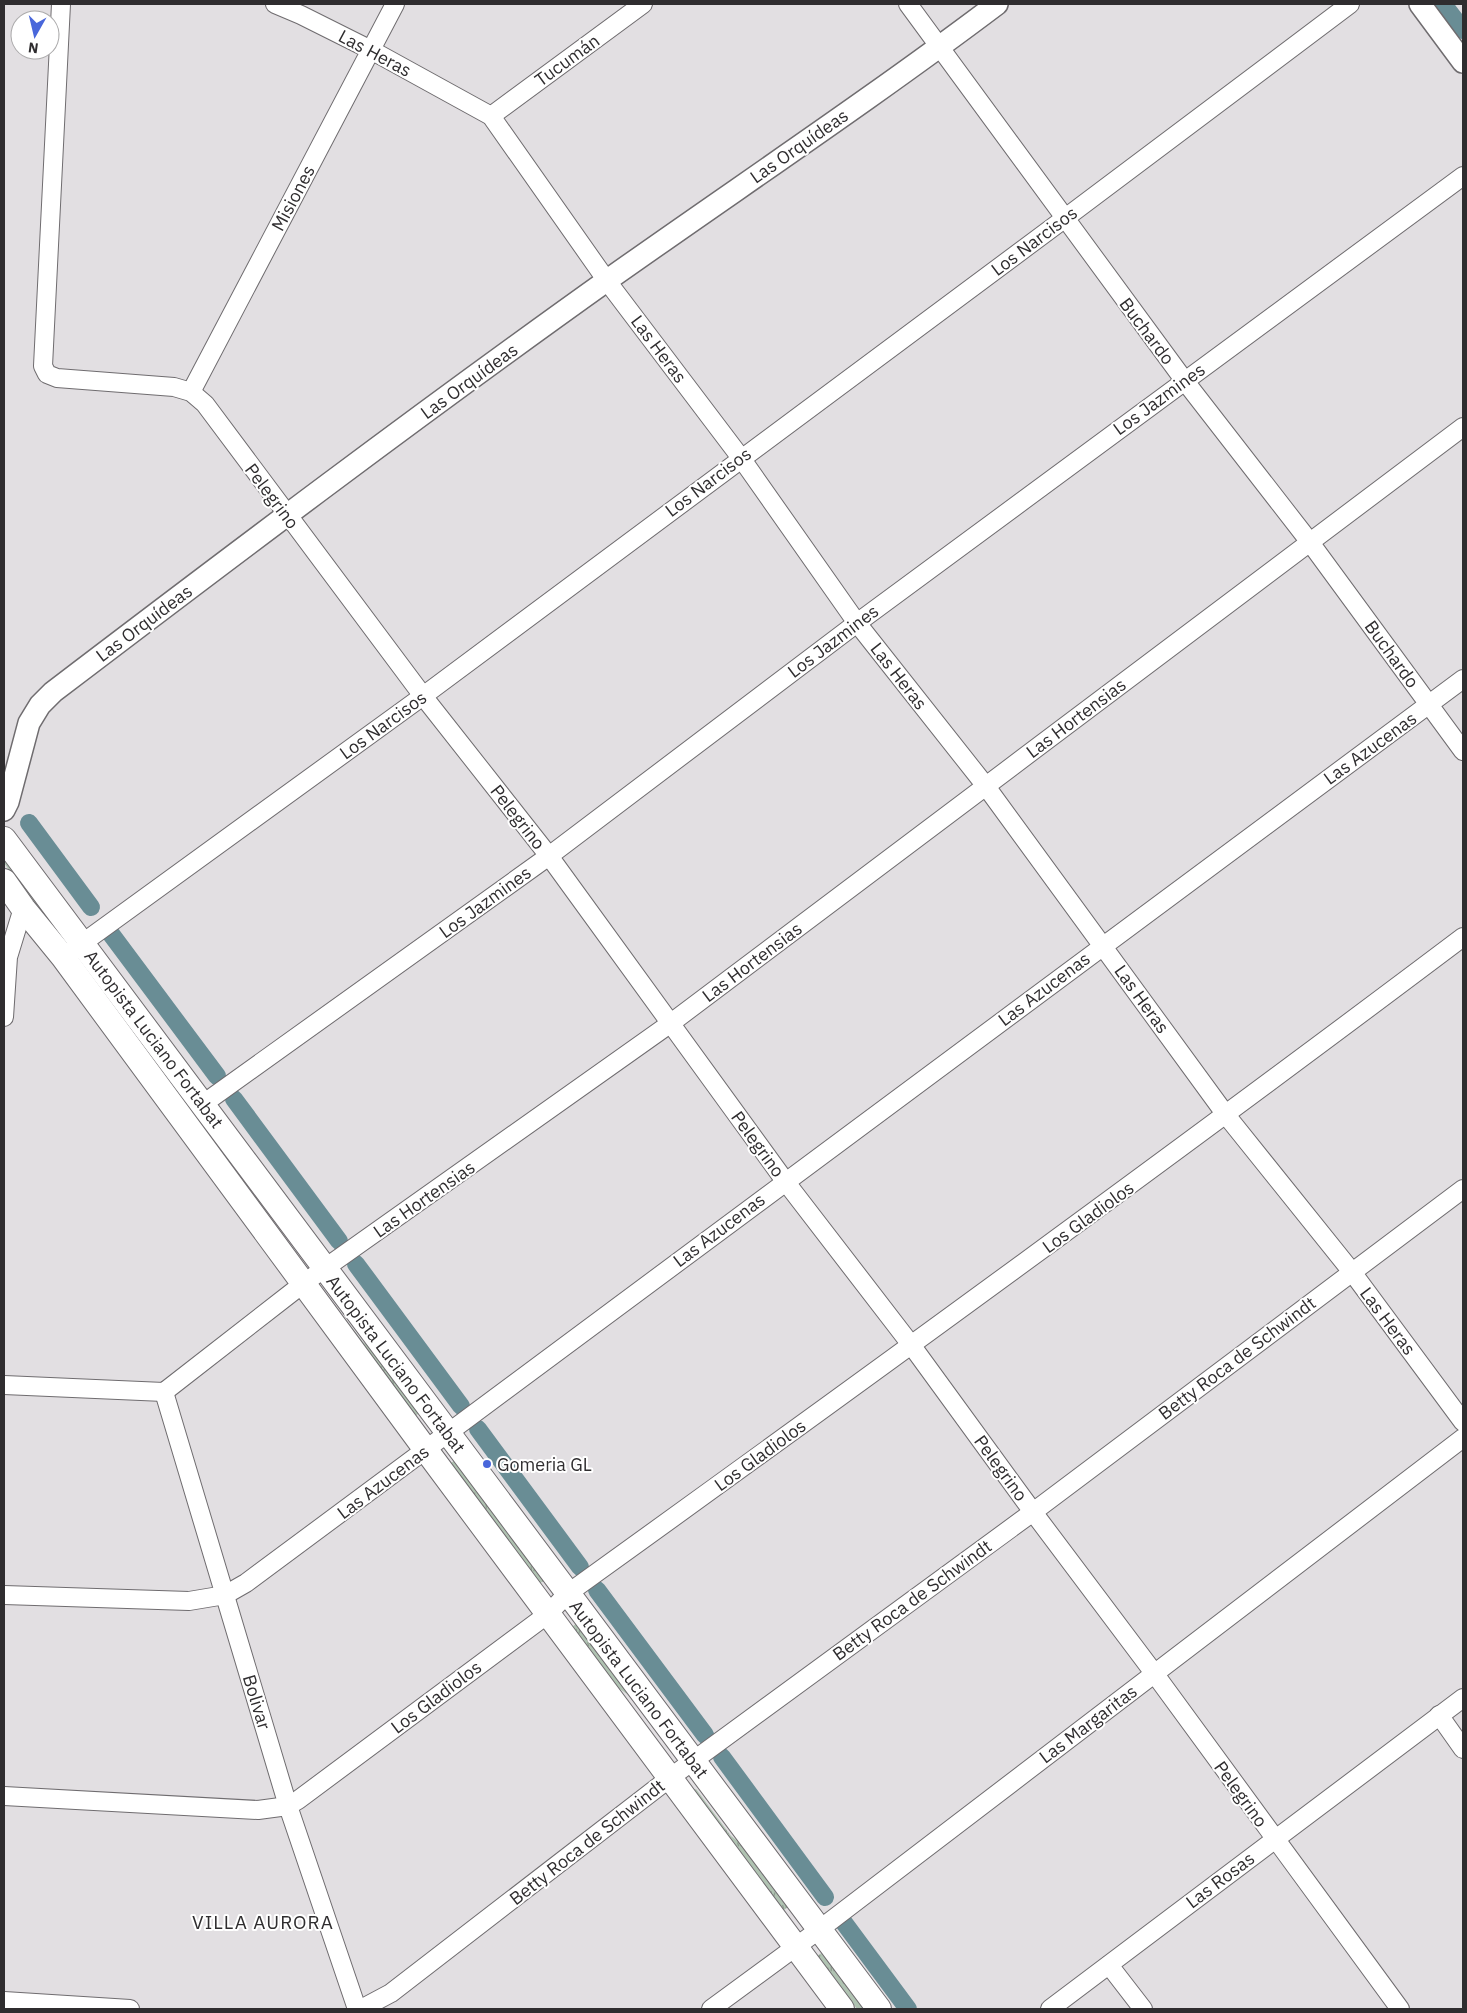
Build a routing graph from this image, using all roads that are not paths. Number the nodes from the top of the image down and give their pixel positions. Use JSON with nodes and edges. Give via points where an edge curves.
{"nodes":[{"id":1,"x":62,"y":4,"type":"edge"},
{"id":2,"x":275,"y":4,"type":"edge"},
{"id":3,"x":395,"y":4,"type":"edge"},
{"id":4,"x":643,"y":4,"type":"edge"},
{"id":5,"x":908,"y":4,"type":"edge"},
{"id":6,"x":997,"y":4,"type":"edge"},
{"id":7,"x":1350,"y":4,"type":"edge"},
{"id":8,"x":1420,"y":4,"type":"edge"},
{"id":9,"x":940,"y":47,"type":"junction"},
{"id":10,"x":371,"y":50,"type":"junction"},
{"id":11,"x":1463,"y":62,"type":"edge"},
{"id":12,"x":491,"y":116,"type":"junction"},
{"id":13,"x":1463,"y":176,"type":"edge"},
{"id":14,"x":1064,"y":219,"type":"junction"},
{"id":15,"x":607,"y":281,"type":"junction"},
{"id":16,"x":1184,"y":380,"type":"junction"},
{"id":17,"x":191,"y":392,"type":"junction"},
{"id":18,"x":1463,"y":427,"type":"edge"},
{"id":19,"x":741,"y":458,"type":"junction"},
{"id":20,"x":286,"y":515,"type":"junction"},
{"id":21,"x":1309,"y":541,"type":"junction"},
{"id":22,"x":857,"y":622,"type":"junction"},
{"id":23,"x":1463,"y":679,"type":"edge"},
{"id":24,"x":423,"y":696,"type":"junction"},
{"id":25,"x":1429,"y":705,"type":"junction"},
{"id":26,"x":1463,"y":752,"type":"edge"},
{"id":27,"x":986,"y":786,"type":"junction"},
{"id":28,"x":4,"y":810,"type":"edge"},
{"id":29,"x":4,"y":839,"type":"edge"},
{"id":30,"x":549,"y":856,"type":"junction"},
{"id":31,"x":4,"y":881,"type":"edge"},
{"id":32,"x":23,"y":908,"type":"junction"},
{"id":33,"x":1463,"y":937,"type":"edge"},
{"id":34,"x":83,"y":942,"type":"junction"},
{"id":35,"x":1103,"y":946,"type":"junction"},
{"id":36,"x":63,"y":957,"type":"junction"},
{"id":37,"x":4,"y":1017,"type":"edge"},
{"id":38,"x":671,"y":1023,"type":"junction"},
{"id":39,"x":202,"y":1104,"type":"junction"},
{"id":40,"x":1226,"y":1115,"type":"junction"},
{"id":41,"x":786,"y":1181,"type":"junction"},
{"id":42,"x":1463,"y":1189,"type":"edge"},
{"id":43,"x":324,"y":1269,"type":"junction"},
{"id":44,"x":1352,"y":1272,"type":"junction"},
{"id":45,"x":304,"y":1283,"type":"junction"},
{"id":46,"x":912,"y":1346,"type":"junction"},
{"id":47,"x":4,"y":1385,"type":"edge"},
{"id":48,"x":164,"y":1392,"type":"junction"},
{"id":49,"x":1463,"y":1422,"type":"edge"},
{"id":50,"x":449,"y":1433,"type":"junction"},
{"id":51,"x":1463,"y":1438,"type":"edge"},
{"id":52,"x":426,"y":1450,"type":"junction"},
{"id":53,"x":1033,"y":1512,"type":"junction"},
{"id":54,"x":566,"y":1594,"type":"junction"},
{"id":55,"x":4,"y":1595,"type":"edge"},
{"id":56,"x":225,"y":1595,"type":"junction"},
{"id":57,"x":548,"y":1614,"type":"junction"},
{"id":58,"x":1154,"y":1673,"type":"junction"},
{"id":59,"x":1463,"y":1698,"type":"edge"},
{"id":60,"x":1439,"y":1715,"type":"junction"},
{"id":61,"x":1463,"y":1749,"type":"edge"},
{"id":62,"x":693,"y":1760,"type":"junction"},
{"id":63,"x":670,"y":1777,"type":"junction"},
{"id":64,"x":4,"y":1796,"type":"edge"},
{"id":65,"x":288,"y":1806,"type":"junction"},
{"id":66,"x":1274,"y":1839,"type":"junction"},
{"id":67,"x":820,"y":1929,"type":"junction"},
{"id":68,"x":796,"y":1947,"type":"junction"},
{"id":69,"x":1109,"y":1965,"type":"junction"},
{"id":70,"x":4,"y":2001,"type":"edge"},
{"id":71,"x":130,"y":2009,"type":"edge"},
{"id":72,"x":359,"y":2009,"type":"edge"},
{"id":73,"x":710,"y":2009,"type":"edge"},
{"id":74,"x":842,"y":2009,"type":"edge"},
{"id":75,"x":879,"y":2009,"type":"edge"},
{"id":76,"x":1050,"y":2009,"type":"edge"},
{"id":77,"x":1143,"y":2009,"type":"edge"},
{"id":78,"x":1400,"y":2009,"type":"edge"}],
"edges":[{"from":1,"to":17,"type":"street","via":[[42,366],[47,374],[57,378],[174,387]]},
{"from":2,"to":10,"type":"street","name":"Las Heras"},
{"from":3,"to":10,"type":"street","name":"Misiones"},
{"from":4,"to":12,"type":"street","name":"Tucumán"},
{"from":5,"to":9,"type":"street","name":"Buchardo"},
{"from":6,"to":9,"type":"street","name":"Las Orquídeas"},
{"from":7,"to":14,"type":"street","name":"Los Narcisos"},
{"from":8,"to":11,"type":"street"},
{"from":9,"to":14,"type":"street","name":"Buchardo"},
{"from":9,"to":15,"type":"street","name":"Las Orquídeas"},
{"from":10,"to":12,"type":"street","name":"Las Heras"},
{"from":10,"to":17,"type":"street","name":"Misiones"},
{"from":12,"to":15,"type":"street","name":"Las Heras"},
{"from":13,"to":16,"type":"street","name":"Los Jazmines"},
{"from":14,"to":16,"type":"street","name":"Buchardo"},
{"from":14,"to":19,"type":"street","name":"Los Narcisos"},
{"from":15,"to":19,"type":"street","name":"Las Heras"},
{"from":15,"to":20,"type":"street","name":"Las Orquídeas"},
{"from":16,"to":21,"type":"street","name":"Buchardo"},
{"from":16,"to":22,"type":"street","name":"Los Jazmines"},
{"from":17,"to":20,"type":"street","name":"Pelegrino","via":[[205,404]]},
{"from":18,"to":21,"type":"street","name":"Las Hortensias"},
{"from":19,"to":22,"type":"street","name":"Las Heras"},
{"from":19,"to":24,"type":"street","name":"Los Narcisos"},
{"from":20,"to":24,"type":"street","name":"Pelegrino"},
{"from":20,"to":28,"type":"street","name":"Las Orquídeas","via":[[40,705],[29,723]]},
{"from":21,"to":25,"type":"street","name":"Buchardo"},
{"from":21,"to":27,"type":"street","name":"Las Hortensias"},
{"from":22,"to":27,"type":"street","name":"Las Heras"},
{"from":22,"to":30,"type":"street","name":"Los Jazmines"},
{"from":23,"to":25,"type":"street","name":"Las Azucenas"},
{"from":24,"to":30,"type":"street","name":"Pelegrino"},
{"from":24,"to":34,"type":"street","name":"Los Narcisos"},
{"from":25,"to":26,"type":"street","name":"Buchardo"},
{"from":25,"to":35,"type":"street","name":"Las Azucenas"},
{"from":27,"to":35,"type":"street","name":"Las Heras"},
{"from":27,"to":38,"type":"street","name":"Las Hortensias"},
{"from":29,"to":34,"type":"main road","name":"Autopista Luciano Fortabat"},
{"from":30,"to":38,"type":"street","name":"Pelegrino"},
{"from":30,"to":39,"type":"street","name":"Los Jazmines"},
{"from":31,"to":32,"type":"main road","name":"Autopista Luciano Fortabat"},
{"from":32,"to":36,"type":"main road","name":"Autopista Luciano Fortabat"},
{"from":32,"to":37,"type":"street","via":[[8,957]]},
{"from":33,"to":40,"type":"street","name":"Los Gladiolos"},
{"from":34,"to":36,"type":"street","name":"Los Narcisos"},
{"from":34,"to":39,"type":"main road","name":"Autopista Luciano Fortabat"},
{"from":35,"to":40,"type":"street","name":"Las Heras"},
{"from":35,"to":41,"type":"street","name":"Las Azucenas"},
{"from":36,"to":45,"type":"main road","name":"Autopista Luciano Fortabat"},
{"from":38,"to":41,"type":"street","name":"Pelegrino"},
{"from":38,"to":43,"type":"street","name":"Las Hortensias"},
{"from":39,"to":43,"type":"main road","name":"Autopista Luciano Fortabat"},
{"from":40,"to":44,"type":"street","name":"Las Heras"},
{"from":40,"to":46,"type":"street","name":"Los Gladiolos"},
{"from":41,"to":46,"type":"street","name":"Pelegrino"},
{"from":41,"to":50,"type":"street","name":"Las Azucenas"},
{"from":42,"to":44,"type":"street","name":"Betty Roca de Schwindt"},
{"from":43,"to":45,"type":"street","name":"Las Hortensias"},
{"from":43,"to":50,"type":"main road","name":"Autopista Luciano Fortabat"},
{"from":44,"to":49,"type":"street","name":"Las Heras"},
{"from":44,"to":53,"type":"street","name":"Betty Roca de Schwindt"},
{"from":45,"to":48,"type":"street","name":"Las Hortensias"},
{"from":45,"to":52,"type":"main road","name":"Autopista Luciano Fortabat"},
{"from":46,"to":53,"type":"street","name":"Pelegrino"},
{"from":46,"to":54,"type":"street","name":"Los Gladiolos"},
{"from":47,"to":48,"type":"street"},
{"from":48,"to":56,"type":"street","name":"Bolivar"},
{"from":50,"to":52,"type":"street","name":"Las Azucenas"},
{"from":50,"to":54,"type":"main road","name":"Autopista Luciano Fortabat"},
{"from":51,"to":58,"type":"street","name":"Las Margaritas"},
{"from":52,"to":56,"type":"street","name":"Las Azucenas","via":[[246,1583]]},
{"from":52,"to":57,"type":"main road","name":"Autopista Luciano Fortabat"},
{"from":53,"to":58,"type":"street","name":"Pelegrino"},
{"from":53,"to":62,"type":"street","name":"Betty Roca de Schwindt"},
{"from":54,"to":57,"type":"street","name":"Los Gladiolos"},
{"from":54,"to":62,"type":"main road","name":"Autopista Luciano Fortabat"},
{"from":55,"to":56,"type":"street","name":"Las Azucenas","via":[[189,1600]]},
{"from":56,"to":65,"type":"street","name":"Bolivar"},
{"from":57,"to":63,"type":"main road","name":"Autopista Luciano Fortabat"},
{"from":57,"to":65,"type":"street","name":"Los Gladiolos"},
{"from":58,"to":66,"type":"street","name":"Pelegrino"},
{"from":58,"to":67,"type":"street","name":"Las Margaritas"},
{"from":59,"to":60,"type":"street","name":"Las Rosas"},
{"from":60,"to":61,"type":"street"},
{"from":60,"to":66,"type":"street","name":"Las Rosas"},
{"from":62,"to":63,"type":"street","name":"Betty Roca de Schwindt"},
{"from":62,"to":67,"type":"main road","name":"Autopista Luciano Fortabat"},
{"from":63,"to":68,"type":"main road","name":"Autopista Luciano Fortabat"},
{"from":63,"to":72,"type":"street","name":"Betty Roca de Schwindt","via":[[391,1993]]},
{"from":64,"to":65,"type":"street","name":"Los Gladiolos","via":[[258,1810]]},
{"from":65,"to":72,"type":"street","name":"Bolivar"},
{"from":66,"to":69,"type":"street","name":"Las Rosas"},
{"from":66,"to":78,"type":"street","name":"Pelegrino"},
{"from":67,"to":68,"type":"street","name":"Las Margaritas"},
{"from":67,"to":75,"type":"main road","name":"Autopista Luciano Fortabat"},
{"from":68,"to":73,"type":"street","name":"Las Margaritas"},
{"from":68,"to":74,"type":"main road","name":"Autopista Luciano Fortabat"},
{"from":69,"to":76,"type":"street","name":"Las Rosas"},
{"from":69,"to":77,"type":"street"},
{"from":70,"to":71,"type":"street"}]}
